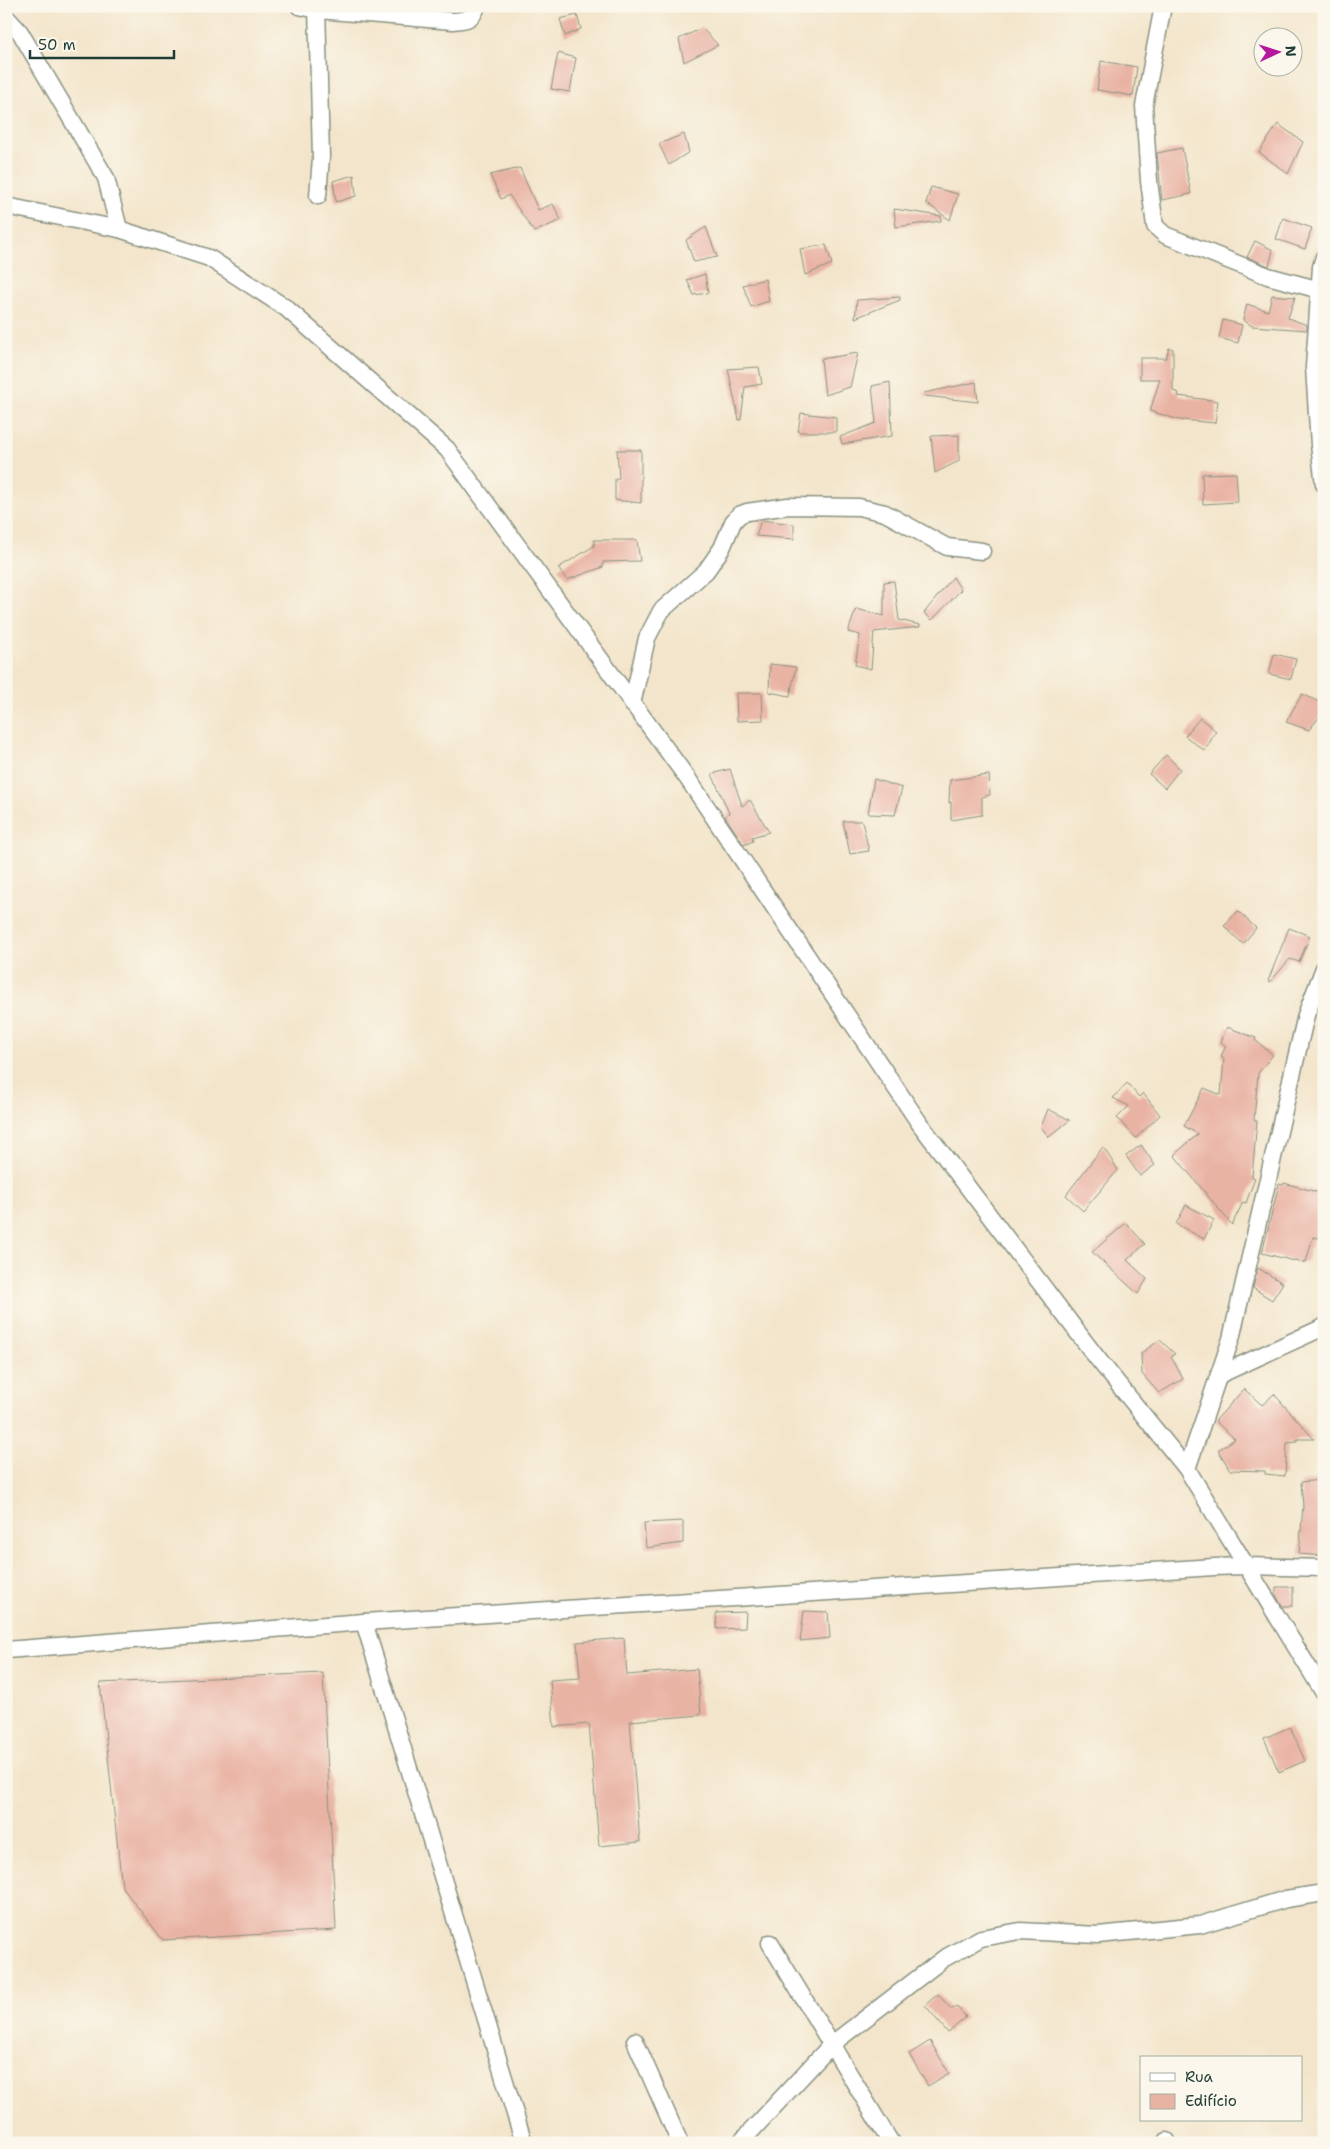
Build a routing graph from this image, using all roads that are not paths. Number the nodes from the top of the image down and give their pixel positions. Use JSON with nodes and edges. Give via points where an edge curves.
{"nodes":[{"id":1,"x":299,"y":6,"type":"edge"},
{"id":2,"x":477,"y":6,"type":"edge"},
{"id":3,"x":1163,"y":6,"type":"edge"},
{"id":4,"x":317,"y":8,"type":"edge"},
{"id":5,"x":6,"y":17,"type":"edge"},
{"id":6,"x":318,"y":196,"type":"dead end"},
{"id":7,"x":6,"y":206,"type":"edge"},
{"id":8,"x":119,"y":229,"type":"junction"},
{"id":9,"x":1323,"y":264,"type":"edge"},
{"id":10,"x":1320,"y":290,"type":"junction"},
{"id":11,"x":1324,"y":484,"type":"edge"},
{"id":12,"x":982,"y":552,"type":"dead end"},
{"id":13,"x":632,"y":704,"type":"junction"},
{"id":14,"x":1324,"y":968,"type":"edge"},
{"id":15,"x":1324,"y":1328,"type":"edge"},
{"id":16,"x":1219,"y":1375,"type":"junction"},
{"id":17,"x":1187,"y":1469,"type":"junction"},
{"id":18,"x":1244,"y":1566,"type":"junction"},
{"id":19,"x":1324,"y":1568,"type":"edge"},
{"id":20,"x":364,"y":1622,"type":"junction"},
{"id":21,"x":6,"y":1650,"type":"edge"},
{"id":22,"x":1324,"y":1693,"type":"edge"},
{"id":23,"x":1324,"y":1893,"type":"edge"},
{"id":24,"x":770,"y":1943,"type":"dead end"},
{"id":25,"x":635,"y":2041,"type":"dead end"},
{"id":26,"x":832,"y":2044,"type":"junction"},
{"id":27,"x":524,"y":2143,"type":"edge"},
{"id":28,"x":680,"y":2143,"type":"edge"},
{"id":29,"x":740,"y":2143,"type":"edge"},
{"id":30,"x":891,"y":2143,"type":"edge"}],
"edges":[{"from":1,"to":4,"type":"street"},
{"from":2,"to":4,"type":"street","via":[[475,14],[468,20],[452,21]]},
{"from":3,"to":10,"type":"street","via":[[1144,106],[1155,226],[1165,235],[1268,276]]},
{"from":4,"to":6,"type":"street","via":[[321,157]]},
{"from":5,"to":8,"type":"street","via":[[20,32],[106,178]]},
{"from":7,"to":8,"type":"street"},
{"from":8,"to":13,"type":"street","via":[[209,258],[286,308],[447,449]]},
{"from":9,"to":10,"type":"street"},
{"from":10,"to":11,"type":"street","via":[[1314,366]]},
{"from":12,"to":13,"type":"street","via":[[947,547],[885,513],[860,507],[788,506],[739,515],[706,571],[661,611],[647,638]]},
{"from":13,"to":17,"type":"street","via":[[688,779],[920,1124],[1096,1358]]},
{"from":14,"to":16,"type":"street","via":[[1306,1015],[1232,1339]]},
{"from":15,"to":16,"type":"street"},
{"from":16,"to":17,"type":"street"},
{"from":17,"to":18,"type":"street"},
{"from":18,"to":19,"type":"street"},
{"from":18,"to":20,"type":"street"},
{"from":18,"to":22,"type":"street"},
{"from":20,"to":21,"type":"street"},
{"from":20,"to":27,"type":"street"},
{"from":23,"to":26,"type":"street","via":[[1286,1899],[1200,1925],[1098,1935],[1020,1931],[981,1938],[943,1959]]},
{"from":24,"to":26,"type":"street"},
{"from":25,"to":28,"type":"street"},
{"from":26,"to":29,"type":"street"},
{"from":26,"to":30,"type":"street"}]}
